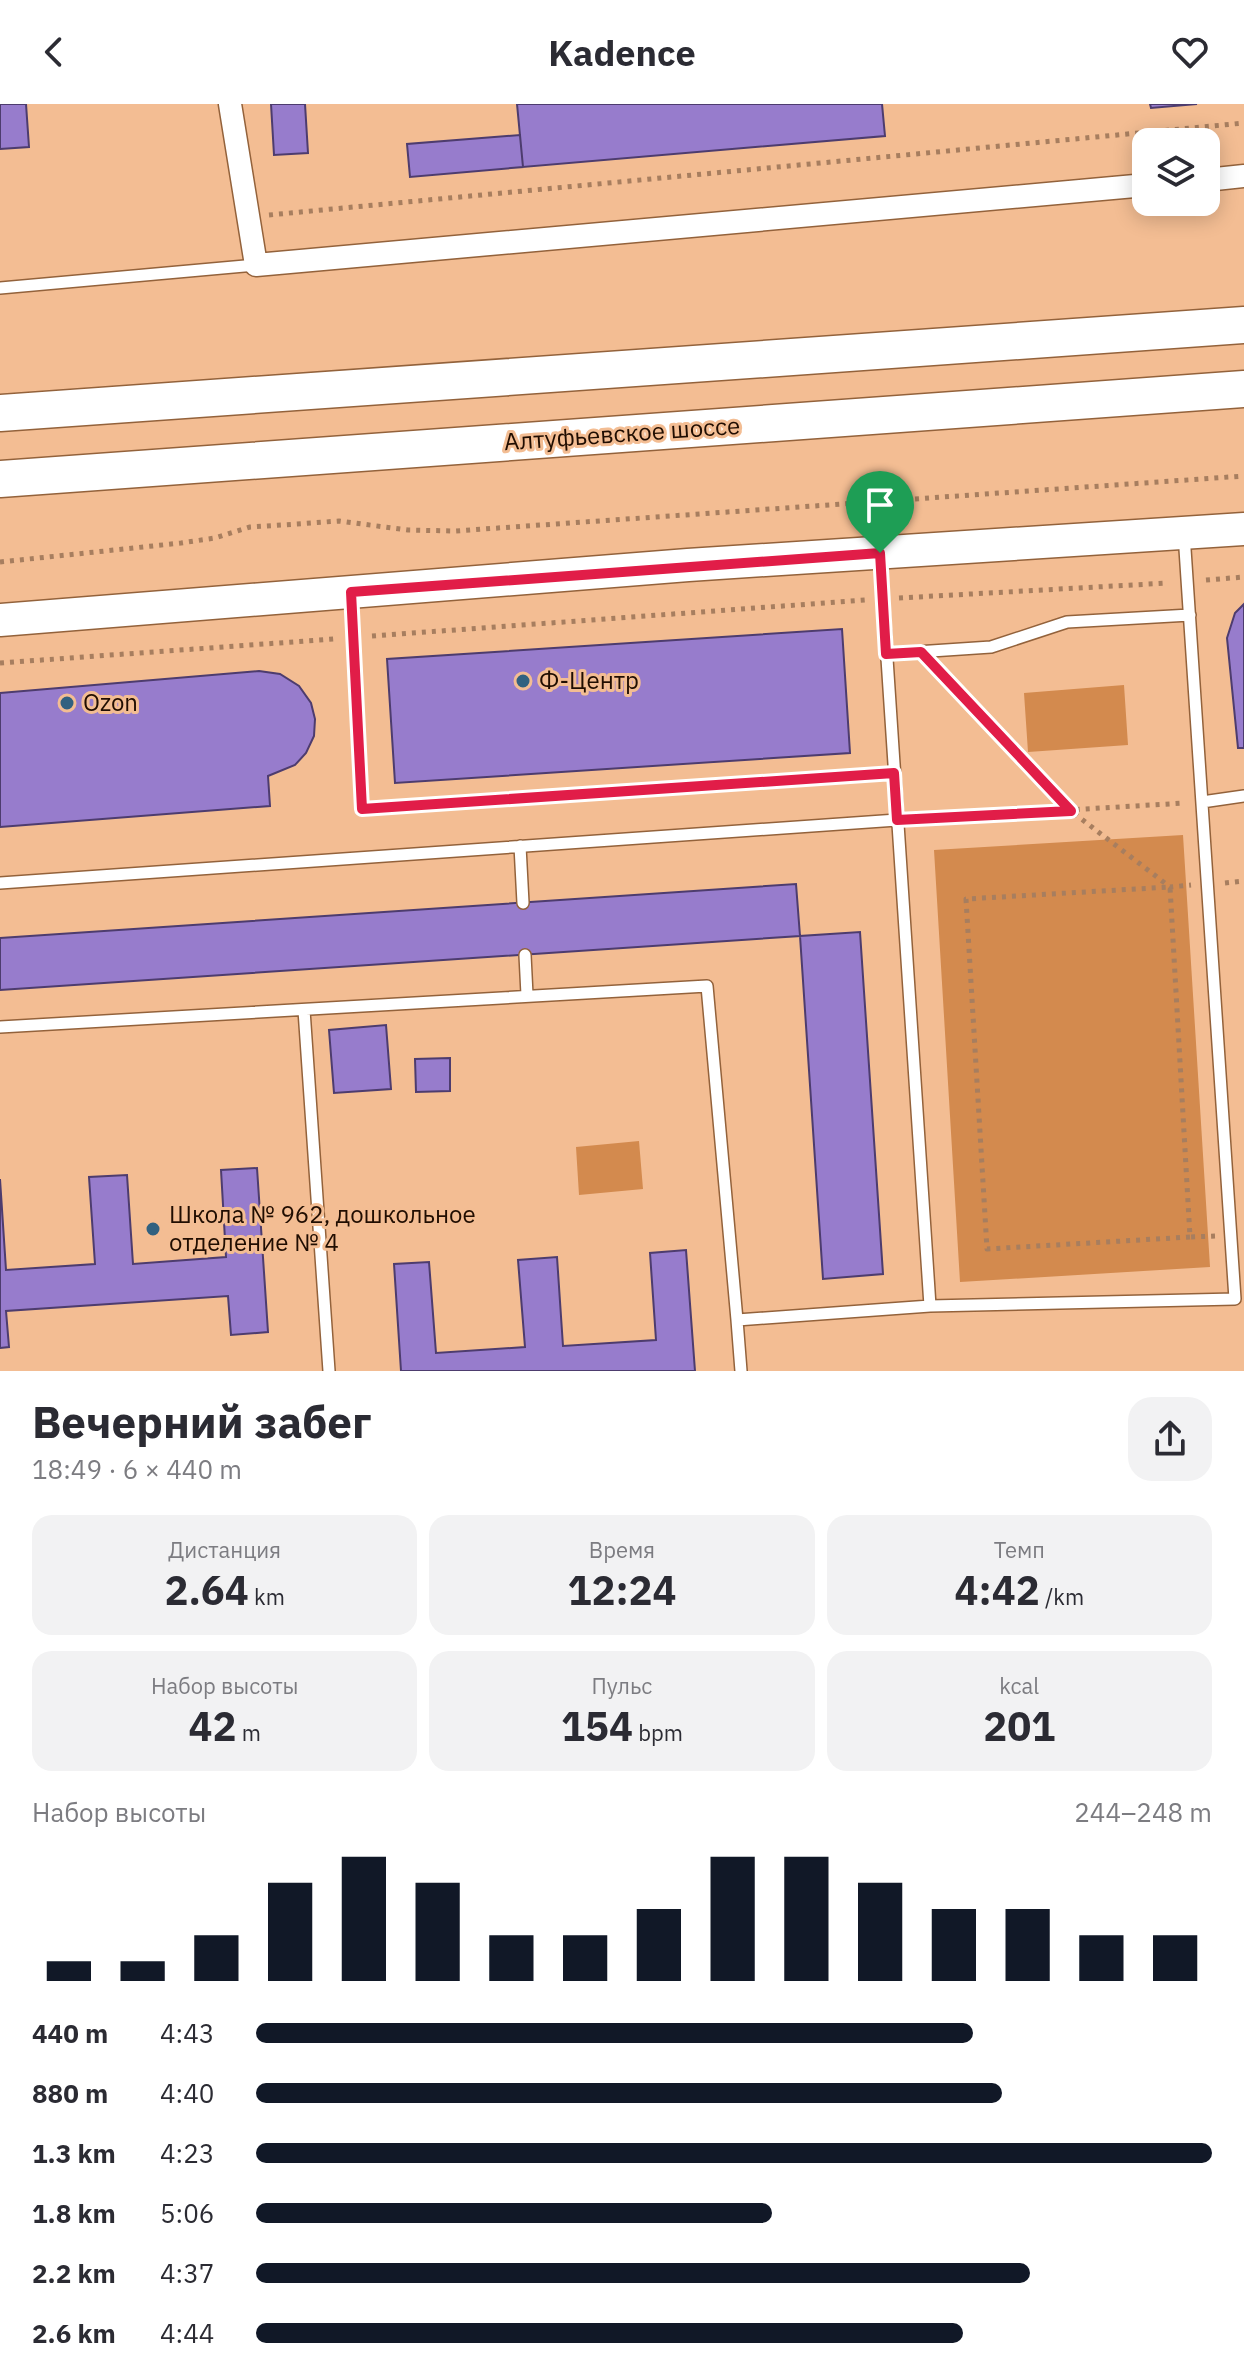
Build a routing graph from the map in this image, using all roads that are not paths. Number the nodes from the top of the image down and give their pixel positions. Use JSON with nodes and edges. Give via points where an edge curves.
{"nodes":[{"id":1,"x":230,"y":104,"type":"edge"},
{"id":2,"x":1244,"y":176,"type":"edge"},
{"id":3,"x":1220,"y":179,"type":"edge"},
{"id":4,"x":1132,"y":186,"type":"edge"},
{"id":5,"x":256,"y":265,"type":"junction"},
{"id":6,"x":0,"y":288,"type":"edge"},
{"id":7,"x":1244,"y":325,"type":"edge"},
{"id":8,"x":1244,"y":389,"type":"edge"},
{"id":9,"x":0,"y":413,"type":"edge"},
{"id":10,"x":0,"y":479,"type":"edge"},
{"id":11,"x":1244,"y":529,"type":"edge"},
{"id":12,"x":1184,"y":533,"type":"junction"},
{"id":13,"x":880,"y":553,"type":"junction"},
{"id":14,"x":351,"y":592,"type":"junction"},
{"id":15,"x":1190,"y":615,"type":"junction"},
{"id":16,"x":0,"y":620,"type":"edge"},
{"id":17,"x":886,"y":654,"type":"junction"},
{"id":18,"x":894,"y":773,"type":"junction"},
{"id":19,"x":1244,"y":796,"type":"edge"},
{"id":20,"x":1202,"y":802,"type":"junction"},
{"id":21,"x":897,"y":820,"type":"junction"},
{"id":22,"x":520,"y":846,"type":"junction"},
{"id":23,"x":0,"y":883,"type":"edge"},
{"id":24,"x":523,"y":903,"type":"dead end"},
{"id":25,"x":525,"y":955,"type":"dead end"},
{"id":26,"x":527,"y":995,"type":"junction"},
{"id":27,"x":304,"y":1010,"type":"junction"},
{"id":28,"x":0,"y":1027,"type":"edge"},
{"id":29,"x":1239,"y":1299,"type":"edge"},
{"id":30,"x":930,"y":1306,"type":"junction"},
{"id":31,"x":737,"y":1320,"type":"junction"},
{"id":32,"x":329,"y":1371,"type":"edge"},
{"id":33,"x":741,"y":1371,"type":"edge"}],
"edges":[{"from":1,"to":5,"type":"street"},
{"from":2,"to":3,"type":"street"},
{"from":4,"to":5,"type":"street"},
{"from":5,"to":6,"type":"lane"},
{"from":7,"to":9,"type":"main road"},
{"from":8,"to":10,"type":"main road","name":"Алтуфьевское шоссе"},
{"from":11,"to":12,"type":"main road"},
{"from":12,"to":13,"type":"main road"},
{"from":12,"to":15,"type":"lane"},
{"from":13,"to":14,"type":"main road"},
{"from":13,"to":17,"type":"lane"},
{"from":14,"to":16,"type":"main road"},
{"from":14,"to":18,"type":"lane","via":[[362,809]]},
{"from":15,"to":17,"type":"lane","via":[[1067,622],[991,647]]},
{"from":15,"to":20,"type":"lane"},
{"from":17,"to":18,"type":"lane"},
{"from":18,"to":21,"type":"lane"},
{"from":19,"to":20,"type":"lane"},
{"from":20,"to":29,"type":"lane","via":[[1230,1235]]},
{"from":21,"to":22,"type":"lane"},
{"from":21,"to":30,"type":"lane"},
{"from":22,"to":23,"type":"lane"},
{"from":22,"to":24,"type":"lane"},
{"from":25,"to":26,"type":"lane"},
{"from":26,"to":27,"type":"lane"},
{"from":26,"to":31,"type":"lane","via":[[707,986]]},
{"from":27,"to":28,"type":"lane"},
{"from":27,"to":32,"type":"lane"},
{"from":29,"to":30,"type":"lane"},
{"from":30,"to":31,"type":"lane"},
{"from":31,"to":33,"type":"lane"}]}
